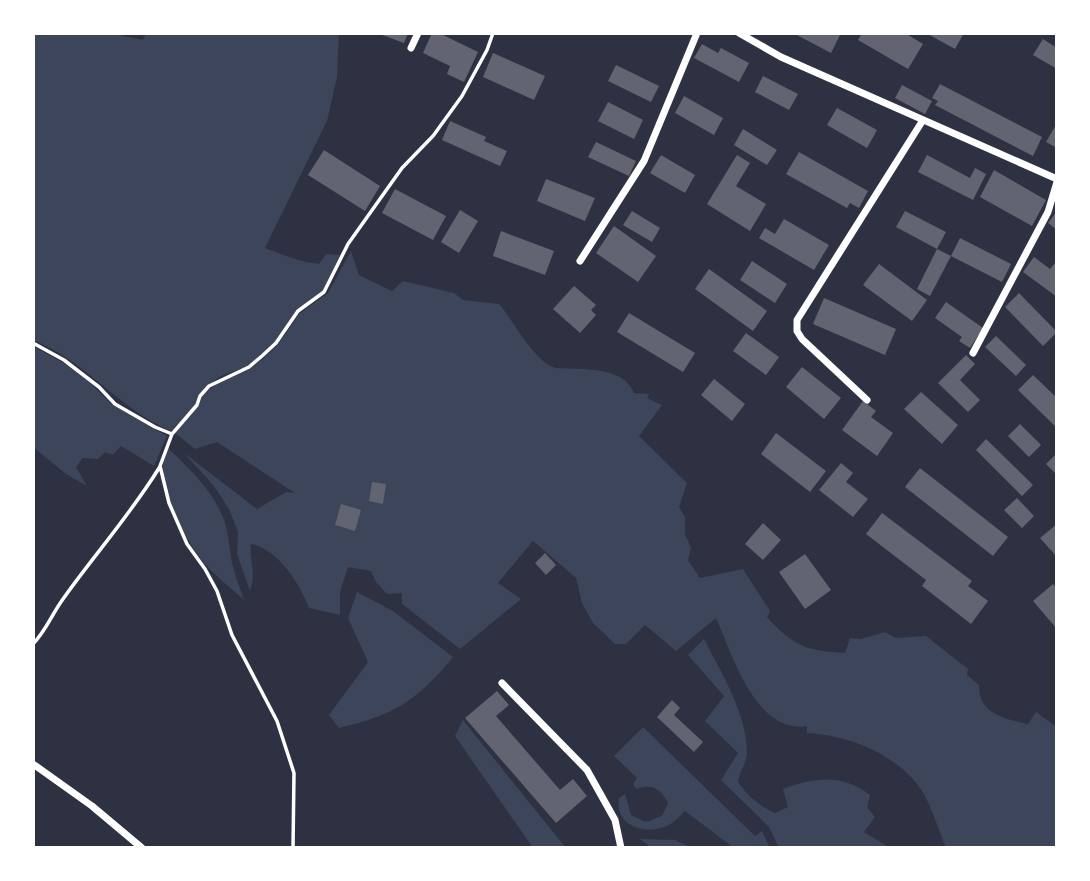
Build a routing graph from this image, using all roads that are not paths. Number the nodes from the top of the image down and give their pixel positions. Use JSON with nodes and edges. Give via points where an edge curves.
{"nodes":[{"id":1,"x":418,"y":33,"type":"edge"},
{"id":2,"x":697,"y":33,"type":"edge"},
{"id":3,"x":738,"y":33,"type":"edge"},
{"id":4,"x":411,"y":48,"type":"dead end"},
{"id":5,"x":923,"y":120,"type":"junction"},
{"id":6,"x":1057,"y":180,"type":"edge"},
{"id":7,"x":580,"y":261,"type":"dead end"},
{"id":8,"x":973,"y":353,"type":"dead end"},
{"id":9,"x":867,"y":400,"type":"dead end"},
{"id":10,"x":502,"y":683,"type":"dead end"},
{"id":11,"x":33,"y":764,"type":"edge"},
{"id":12,"x":142,"y":848,"type":"edge"},
{"id":13,"x":621,"y":848,"type":"edge"}],
"edges":[{"from":1,"to":4,"type":"street"},
{"from":2,"to":7,"type":"street","via":[[644,161]]},
{"from":3,"to":5,"type":"street"},
{"from":5,"to":6,"type":"street"},
{"from":5,"to":9,"type":"street","via":[[797,320],[802,340]]},
{"from":6,"to":8,"type":"street","via":[[1048,212]]},
{"from":10,"to":13,"type":"street","via":[[587,771],[615,820]]},
{"from":11,"to":12,"type":"street"}]}
